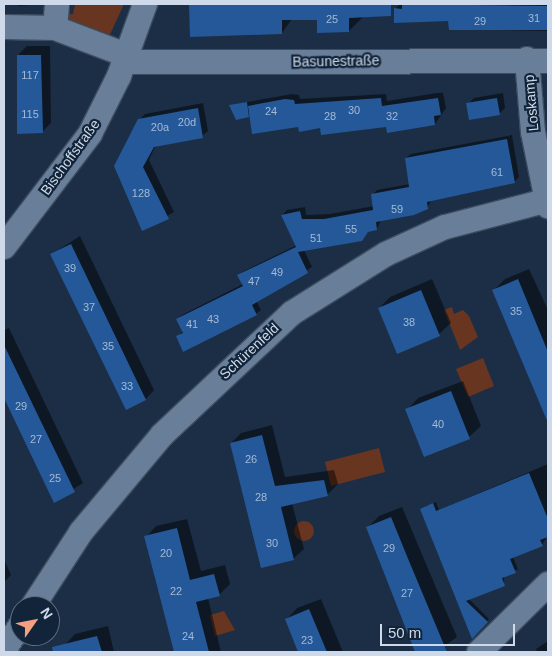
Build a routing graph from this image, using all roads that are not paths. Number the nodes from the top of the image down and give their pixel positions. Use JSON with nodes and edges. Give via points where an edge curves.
{"nodes":[{"id":1,"x":57,"y":4,"type":"edge"},
{"id":2,"x":145,"y":4,"type":"edge"},
{"id":3,"x":4,"y":27,"type":"edge"},
{"id":4,"x":54,"y":28,"type":"junction"},
{"id":5,"x":126,"y":59,"type":"junction"},
{"id":6,"x":537,"y":60,"type":"edge"},
{"id":7,"x":546,"y":204,"type":"edge"},
{"id":8,"x":4,"y":247,"type":"edge"},
{"id":9,"x":548,"y":584,"type":"edge"},
{"id":10,"x":39,"y":596,"type":"edge"},
{"id":11,"x":479,"y":652,"type":"edge"}],
"edges":[{"from":1,"to":4,"type":"street"},
{"from":2,"to":5,"type":"street","name":"Bischoffstraße"},
{"from":3,"to":4,"type":"street","name":"Basunestraße"},
{"from":4,"to":5,"type":"street","name":"Basunestraße"},
{"from":5,"to":6,"type":"street","name":"Basunestraße"},
{"from":5,"to":8,"type":"street","name":"Bischoffstraße","via":[[90,134]]},
{"from":6,"to":7,"type":"street","name":"Loskamp"},
{"from":7,"to":10,"type":"street","name":"Schürenfeld","via":[[445,227],[386,254],[292,313],[162,435],[81,532]]},
{"from":9,"to":11,"type":"street"}]}
